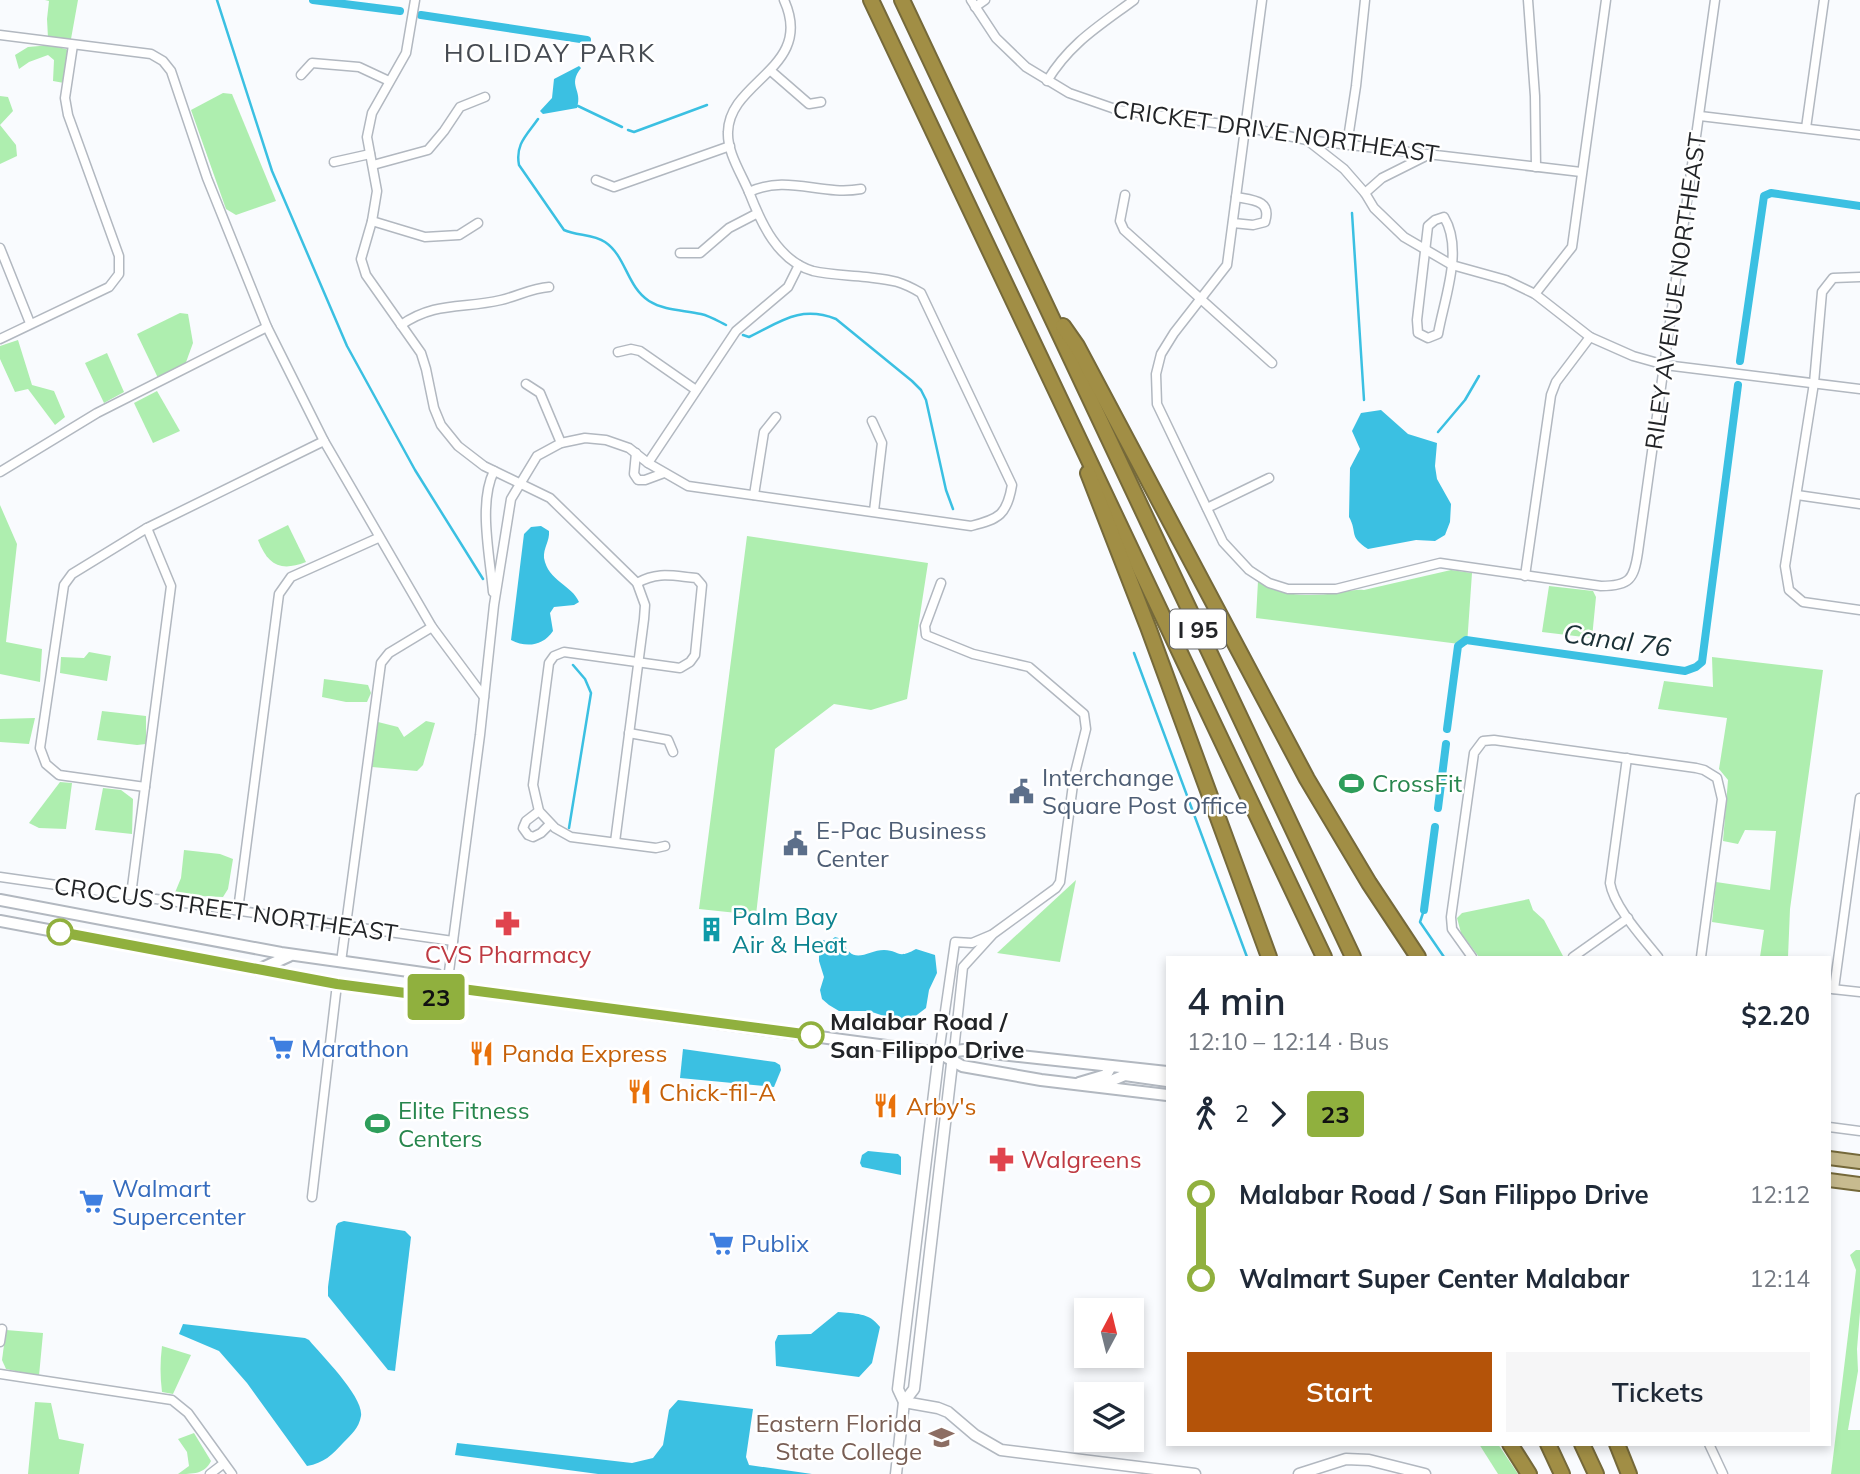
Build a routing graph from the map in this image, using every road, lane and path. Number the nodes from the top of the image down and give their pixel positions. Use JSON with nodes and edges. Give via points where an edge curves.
{"nodes":[{"id":1,"x":415,"y":0,"type":"edge"},
{"id":2,"x":784,"y":0,"type":"edge"},
{"id":3,"x":871,"y":0,"type":"edge"},
{"id":4,"x":902,"y":0,"type":"edge"},
{"id":5,"x":985,"y":0,"type":"edge"},
{"id":6,"x":1134,"y":0,"type":"edge"},
{"id":7,"x":1262,"y":0,"type":"edge"},
{"id":8,"x":1365,"y":0,"type":"edge"},
{"id":9,"x":1528,"y":0,"type":"edge"},
{"id":10,"x":1606,"y":0,"type":"edge"},
{"id":11,"x":1715,"y":0,"type":"edge"},
{"id":12,"x":1824,"y":0,"type":"edge"},
{"id":13,"x":973,"y":4,"type":"edge"},
{"id":14,"x":0,"y":35,"type":"edge"},
{"id":15,"x":73,"y":45,"type":"junction"},
{"id":16,"x":771,"y":71,"type":"junction"},
{"id":17,"x":301,"y":75,"type":"dead end"},
{"id":18,"x":389,"y":81,"type":"junction"},
{"id":19,"x":1046,"y":81,"type":"junction"},
{"id":20,"x":485,"y":97,"type":"dead end"},
{"id":21,"x":821,"y":102,"type":"dead end"},
{"id":22,"x":1700,"y":116,"type":"junction"},
{"id":23,"x":1245,"y":127,"type":"junction"},
{"id":24,"x":1806,"y":128,"type":"junction"},
{"id":25,"x":1860,"y":135,"type":"edge"},
{"id":26,"x":1307,"y":140,"type":"junction"},
{"id":27,"x":1347,"y":145,"type":"junction"},
{"id":28,"x":730,"y":146,"type":"junction"},
{"id":29,"x":370,"y":154,"type":"junction"},
{"id":30,"x":1430,"y":154,"type":"junction"},
{"id":31,"x":334,"y":162,"type":"dead end"},
{"id":32,"x":373,"y":165,"type":"junction"},
{"id":33,"x":1536,"y":167,"type":"junction"},
{"id":34,"x":1581,"y":172,"type":"junction"},
{"id":35,"x":596,"y":180,"type":"dead end"},
{"id":36,"x":861,"y":189,"type":"dead end"},
{"id":37,"x":749,"y":192,"type":"junction"},
{"id":38,"x":1365,"y":193,"type":"junction"},
{"id":39,"x":1125,"y":195,"type":"dead end"},
{"id":40,"x":1236,"y":197,"type":"junction"},
{"id":41,"x":757,"y":214,"type":"junction"},
{"id":42,"x":372,"y":221,"type":"junction"},
{"id":43,"x":478,"y":223,"type":"dead end"},
{"id":44,"x":1233,"y":223,"type":"junction"},
{"id":45,"x":0,"y":248,"type":"edge"},
{"id":46,"x":1426,"y":250,"type":"junction"},
{"id":47,"x":680,"y":253,"type":"dead end"},
{"id":48,"x":799,"y":265,"type":"junction"},
{"id":49,"x":1452,"y":265,"type":"junction"},
{"id":50,"x":1860,"y":277,"type":"edge"},
{"id":51,"x":549,"y":287,"type":"dead end"},
{"id":52,"x":1535,"y":295,"type":"junction"},
{"id":53,"x":1201,"y":299,"type":"junction"},
{"id":54,"x":1043,"y":300,"type":"junction"},
{"id":55,"x":30,"y":323,"type":"junction"},
{"id":56,"x":401,"y":325,"type":"junction"},
{"id":57,"x":267,"y":327,"type":"junction"},
{"id":58,"x":1590,"y":337,"type":"junction"},
{"id":59,"x":0,"y":339,"type":"edge"},
{"id":60,"x":618,"y":352,"type":"dead end"},
{"id":61,"x":1272,"y":363,"type":"dead end"},
{"id":62,"x":1665,"y":365,"type":"junction"},
{"id":63,"x":1814,"y":383,"type":"junction"},
{"id":64,"x":526,"y":384,"type":"dead end"},
{"id":65,"x":1860,"y":389,"type":"edge"},
{"id":66,"x":696,"y":390,"type":"junction"},
{"id":67,"x":776,"y":417,"type":"dead end"},
{"id":68,"x":872,"y":421,"type":"dead end"},
{"id":69,"x":1077,"y":438,"type":"junction"},
{"id":70,"x":324,"y":442,"type":"junction"},
{"id":71,"x":561,"y":443,"type":"junction"},
{"id":72,"x":636,"y":453,"type":"junction"},
{"id":73,"x":648,"y":463,"type":"junction"},
{"id":74,"x":494,"y":471,"type":"junction"},
{"id":75,"x":0,"y":472,"type":"edge"},
{"id":76,"x":664,"y":472,"type":"junction"},
{"id":77,"x":1269,"y":478,"type":"dead end"},
{"id":78,"x":519,"y":481,"type":"junction"},
{"id":79,"x":754,"y":495,"type":"junction"},
{"id":80,"x":1797,"y":495,"type":"junction"},
{"id":81,"x":1860,"y":504,"type":"edge"},
{"id":82,"x":1208,"y":508,"type":"junction"},
{"id":83,"x":873,"y":511,"type":"junction"},
{"id":84,"x":147,"y":528,"type":"junction"},
{"id":85,"x":378,"y":538,"type":"junction"},
{"id":86,"x":1525,"y":576,"type":"junction"},
{"id":87,"x":637,"y":583,"type":"junction"},
{"id":88,"x":940,"y":583,"type":"dead end"},
{"id":89,"x":494,"y":605,"type":"junction"},
{"id":90,"x":1860,"y":610,"type":"edge"},
{"id":91,"x":432,"y":627,"type":"junction"},
{"id":92,"x":638,"y":662,"type":"junction"},
{"id":93,"x":484,"y":696,"type":"junction"},
{"id":94,"x":629,"y":733,"type":"junction"},
{"id":95,"x":673,"y":752,"type":"dead end"},
{"id":96,"x":1627,"y":758,"type":"junction"},
{"id":97,"x":145,"y":786,"type":"junction"},
{"id":98,"x":1860,"y":798,"type":"edge"},
{"id":99,"x":539,"y":811,"type":"junction"},
{"id":100,"x":550,"y":824,"type":"junction"},
{"id":101,"x":615,"y":842,"type":"junction"},
{"id":102,"x":665,"y":846,"type":"dead end"},
{"id":103,"x":0,"y":877,"type":"edge"},
{"id":104,"x":1849,"y":881,"type":"junction"},
{"id":105,"x":1860,"y":883,"type":"edge"},
{"id":106,"x":131,"y":895,"type":"junction"},
{"id":107,"x":0,"y":900,"type":"edge"},
{"id":108,"x":238,"y":910,"type":"junction"},
{"id":109,"x":1628,"y":918,"type":"junction"},
{"id":110,"x":0,"y":921,"type":"edge"},
{"id":111,"x":345,"y":926,"type":"junction"},
{"id":112,"x":993,"y":934,"type":"junction"},
{"id":113,"x":453,"y":941,"type":"junction"},
{"id":114,"x":291,"y":955,"type":"junction"},
{"id":115,"x":1269,"y":956,"type":"edge"},
{"id":116,"x":1324,"y":956,"type":"edge"},
{"id":117,"x":1353,"y":956,"type":"edge"},
{"id":118,"x":1417,"y":956,"type":"edge"},
{"id":119,"x":1471,"y":956,"type":"edge"},
{"id":120,"x":1574,"y":956,"type":"edge"},
{"id":121,"x":1657,"y":956,"type":"edge"},
{"id":122,"x":1701,"y":956,"type":"edge"},
{"id":123,"x":341,"y":962,"type":"junction"},
{"id":124,"x":258,"y":970,"type":"junction"},
{"id":125,"x":337,"y":984,"type":"junction"},
{"id":126,"x":447,"y":987,"type":"junction"},
{"id":127,"x":1831,"y":989,"type":"edge"},
{"id":128,"x":1860,"y":992,"type":"edge"},
{"id":129,"x":939,"y":1053,"type":"junction"},
{"id":130,"x":953,"y":1056,"type":"junction"},
{"id":131,"x":1111,"y":1066,"type":"junction"},
{"id":132,"x":1166,"y":1072,"type":"edge"},
{"id":133,"x":1166,"y":1081,"type":"edge"},
{"id":134,"x":1077,"y":1084,"type":"junction"},
{"id":135,"x":1097,"y":1087,"type":"junction"},
{"id":136,"x":1166,"y":1095,"type":"edge"},
{"id":137,"x":1831,"y":1127,"type":"edge"},
{"id":138,"x":1860,"y":1131,"type":"edge"},
{"id":139,"x":1831,"y":1158,"type":"edge"},
{"id":140,"x":1860,"y":1162,"type":"edge"},
{"id":141,"x":1831,"y":1180,"type":"edge"},
{"id":142,"x":1860,"y":1184,"type":"edge"},
{"id":143,"x":312,"y":1197,"type":"dead end"},
{"id":144,"x":919,"y":1206,"type":"junction"},
{"id":145,"x":916,"y":1235,"type":"junction"},
{"id":146,"x":930,"y":1244,"type":"junction"},
{"id":147,"x":929,"y":1262,"type":"junction"},
{"id":148,"x":2,"y":1329,"type":"edge"},
{"id":149,"x":0,"y":1342,"type":"edge"},
{"id":150,"x":0,"y":1374,"type":"edge"},
{"id":151,"x":904,"y":1402,"type":"junction"},
{"id":152,"x":1511,"y":1446,"type":"edge"},
{"id":153,"x":1549,"y":1446,"type":"edge"},
{"id":154,"x":1583,"y":1446,"type":"edge"},
{"id":155,"x":1618,"y":1446,"type":"edge"},
{"id":156,"x":1710,"y":1446,"type":"edge"},
{"id":157,"x":223,"y":1464,"type":"junction"},
{"id":158,"x":211,"y":1474,"type":"edge"},
{"id":159,"x":232,"y":1474,"type":"edge"},
{"id":160,"x":896,"y":1474,"type":"edge"},
{"id":161,"x":1195,"y":1474,"type":"edge"},
{"id":162,"x":1299,"y":1474,"type":"edge"},
{"id":163,"x":1424,"y":1474,"type":"edge"},
{"id":164,"x":1530,"y":1474,"type":"edge"},
{"id":165,"x":1562,"y":1474,"type":"edge"},
{"id":166,"x":1596,"y":1474,"type":"edge"},
{"id":167,"x":1629,"y":1474,"type":"edge"},
{"id":168,"x":1723,"y":1474,"type":"edge"}],
"edges":[{"from":1,"to":18,"type":"street","via":[[406,53]]},
{"from":2,"to":16,"type":"street","via":[[790,36]]},
{"from":3,"to":69,"type":"highway","number":"I 95"},
{"from":4,"to":54,"type":"highway","number":"I 95"},
{"from":5,"to":13,"type":"street"},
{"from":6,"to":19,"type":"street","via":[[1074,45]]},
{"from":7,"to":23,"type":"street"},
{"from":8,"to":27,"type":"street"},
{"from":9,"to":33,"type":"street"},
{"from":10,"to":34,"type":"street"},
{"from":11,"to":22,"type":"street","name":"RILEY AVENUE NORTHEAST"},
{"from":12,"to":24,"type":"street"},
{"from":13,"to":19,"type":"street","name":"CRICKET DRIVE NORTHEAST","via":[[996,38]]},
{"from":14,"to":15,"type":"street"},
{"from":15,"to":55,"type":"street","via":[[65,98],[68,115],[119,256],[118,274],[110,287]]},
{"from":15,"to":57,"type":"street","via":[[151,54],[171,71],[207,178]]},
{"from":16,"to":21,"type":"street","via":[[809,104]]},
{"from":16,"to":28,"type":"street","via":[[735,107],[728,130]]},
{"from":17,"to":18,"type":"street","via":[[312,63],[359,67]]},
{"from":18,"to":29,"type":"street","via":[[372,113],[367,137]]},
{"from":19,"to":23,"type":"street","name":"CRICKET DRIVE NORTHEAST","via":[[1118,110]]},
{"from":20,"to":32,"type":"street","via":[[460,107],[428,150]]},
{"from":22,"to":24,"type":"street"},
{"from":22,"to":62,"type":"street","name":"RILEY AVENUE NORTHEAST"},
{"from":23,"to":26,"type":"street","name":"CRICKET DRIVE NORTHEAST"},
{"from":23,"to":40,"type":"street"},
{"from":24,"to":25,"type":"street"},
{"from":26,"to":27,"type":"street","name":"CRICKET DRIVE NORTHEAST"},
{"from":26,"to":38,"type":"street","via":[[1344,169]]},
{"from":27,"to":30,"type":"street","name":"CRICKET DRIVE NORTHEAST"},
{"from":28,"to":35,"type":"street","via":[[614,187]]},
{"from":28,"to":37,"type":"street"},
{"from":29,"to":31,"type":"street"},
{"from":29,"to":32,"type":"street"},
{"from":30,"to":33,"type":"street","name":"CRICKET DRIVE NORTHEAST"},
{"from":30,"to":38,"type":"street","via":[[1382,178]]},
{"from":32,"to":42,"type":"street","via":[[377,191]]},
{"from":33,"to":34,"type":"street","name":"CRICKET DRIVE NORTHEAST"},
{"from":34,"to":52,"type":"street","via":[[1572,247]]},
{"from":36,"to":37,"type":"street","via":[[841,192],[780,183]]},
{"from":37,"to":41,"type":"street"},
{"from":38,"to":46,"type":"street","via":[[1388,224]]},
{"from":39,"to":53,"type":"street","via":[[1120,221],[1124,230]]},
{"from":40,"to":44,"type":"street"},
{"from":40,"to":44,"type":"street","via":[[1261,202],[1267,213],[1261,224]]},
{"from":41,"to":47,"type":"street","via":[[729,228],[700,253]]},
{"from":41,"to":48,"type":"street","via":[[777,247]]},
{"from":42,"to":43,"type":"street","via":[[425,237],[459,234]]},
{"from":42,"to":56,"type":"street","via":[[361,259],[366,275]]},
{"from":44,"to":53,"type":"street","via":[[1227,265]]},
{"from":45,"to":55,"type":"street"},
{"from":46,"to":49,"type":"street"},
{"from":46,"to":49,"type":"street","via":[[1428,226],[1444,218],[1451,229]]},
{"from":46,"to":49,"type":"street","via":[[1417,320],[1418,333],[1428,338],[1438,334]]},
{"from":48,"to":66,"type":"street","via":[[788,287],[736,331]]},
{"from":48,"to":83,"type":"street","via":[[814,271],[901,281],[921,293],[1012,485],[1009,505],[995,520],[971,526]]},
{"from":49,"to":52,"type":"street","via":[[1506,280]]},
{"from":50,"to":63,"type":"street","via":[[1833,278],[1822,292]]},
{"from":51,"to":56,"type":"street","via":[[497,301],[429,309]]},
{"from":52,"to":58,"type":"street"},
{"from":53,"to":61,"type":"street"},
{"from":53,"to":82,"type":"street","via":[[1161,354],[1157,404]]},
{"from":54,"to":117,"type":"highway","number":"I 95"},
{"from":54,"to":118,"type":"highway","via":[[1077,345],[1307,779]]},
{"from":55,"to":59,"type":"street"},
{"from":56,"to":74,"type":"street","via":[[421,353],[441,425],[458,446]]},
{"from":57,"to":70,"type":"street"},
{"from":57,"to":75,"type":"street","via":[[97,413]]},
{"from":58,"to":62,"type":"street"},
{"from":58,"to":86,"type":"street","via":[[1551,395]]},
{"from":60,"to":66,"type":"street","via":[[640,351]]},
{"from":62,"to":63,"type":"street"},
{"from":62,"to":86,"type":"street","name":"RILEY AVENUE NORTHEAST","via":[[1636,565],[1629,580],[1601,586]]},
{"from":63,"to":65,"type":"street"},
{"from":63,"to":80,"type":"street"},
{"from":64,"to":71,"type":"street","via":[[540,393]]},
{"from":66,"to":73,"type":"street"},
{"from":67,"to":79,"type":"street","via":[[764,432]]},
{"from":68,"to":83,"type":"street","via":[[882,443]]},
{"from":69,"to":115,"type":"highway"},
{"from":69,"to":116,"type":"highway","number":"I 95"},
{"from":70,"to":84,"type":"street"},
{"from":70,"to":85,"type":"street"},
{"from":71,"to":72,"type":"street","via":[[606,440]]},
{"from":71,"to":78,"type":"street","via":[[537,456]]},
{"from":72,"to":73,"type":"street"},
{"from":72,"to":76,"type":"street","via":[[634,474],[638,480]]},
{"from":73,"to":76,"type":"street"},
{"from":74,"to":78,"type":"street"},
{"from":74,"to":89,"type":"street","via":[[485,501]]},
{"from":76,"to":79,"type":"street","via":[[688,486]]},
{"from":77,"to":82,"type":"street"},
{"from":78,"to":87,"type":"street","via":[[550,498]]},
{"from":78,"to":89,"type":"street","via":[[511,499]]},
{"from":79,"to":83,"type":"street"},
{"from":80,"to":81,"type":"street"},
{"from":80,"to":90,"type":"street","via":[[1785,566],[1788,590],[1803,602]]},
{"from":82,"to":86,"type":"street","via":[[1223,542],[1237,559],[1269,583],[1288,589],[1336,589],[1440,563]]},
{"from":84,"to":97,"type":"street","via":[[171,586]]},
{"from":84,"to":97,"type":"street","via":[[72,574],[64,585],[40,748],[46,764],[59,775]]},
{"from":85,"to":91,"type":"street"},
{"from":85,"to":108,"type":"street","via":[[291,577],[279,594]]},
{"from":87,"to":92,"type":"street","via":[[645,605]]},
{"from":87,"to":92,"type":"street","via":[[651,575],[696,578],[703,594],[695,655],[690,662],[680,668]]},
{"from":88,"to":112,"type":"street","via":[[926,635],[974,654],[1029,667],[1084,714],[1086,729],[1074,777],[1060,881]]},
{"from":89,"to":93,"type":"street"},
{"from":91,"to":93,"type":"street"},
{"from":91,"to":111,"type":"street","via":[[389,653],[381,663]]},
{"from":92,"to":94,"type":"street"},
{"from":92,"to":99,"type":"street","via":[[564,652],[549,663],[533,785]]},
{"from":93,"to":113,"type":"street"},
{"from":94,"to":95,"type":"street","via":[[668,740]]},
{"from":94,"to":101,"type":"street"},
{"from":96,"to":109,"type":"street","via":[[1610,883]]},
{"from":96,"to":119,"type":"street","via":[[1494,740],[1479,744],[1474,752],[1451,917],[1452,929]]},
{"from":96,"to":122,"type":"street","via":[[1704,770],[1718,780],[1722,799]]},
{"from":97,"to":106,"type":"street"},
{"from":98,"to":104,"type":"street"},
{"from":99,"to":100,"type":"street"},
{"from":99,"to":100,"type":"street","via":[[526,821],[523,828],[528,835],[533,837]]},
{"from":100,"to":101,"type":"street","via":[[571,837]]},
{"from":101,"to":102,"type":"street"},
{"from":103,"to":106,"type":"street","name":"CROCUS STREET NORTHEAST"},
{"from":104,"to":105,"type":"street"},
{"from":104,"to":127,"type":"street"},
{"from":106,"to":108,"type":"street","name":"CROCUS STREET NORTHEAST"},
{"from":107,"to":114,"type":"main road"},
{"from":108,"to":111,"type":"street","name":"CROCUS STREET NORTHEAST"},
{"from":109,"to":120,"type":"street"},
{"from":109,"to":121,"type":"street"},
{"from":110,"to":124,"type":"main road"},
{"from":111,"to":113,"type":"street","name":"CROCUS STREET NORTHEAST"},
{"from":111,"to":123,"type":"street"},
{"from":112,"to":129,"type":"street","via":[[972,943],[955,942]]},
{"from":112,"to":130,"type":"street","via":[[962,967]]},
{"from":113,"to":126,"type":"street"},
{"from":114,"to":123,"type":"main road"},
{"from":114,"to":124,"type":"main road"},
{"from":123,"to":126,"type":"main road","via":[[437,975]]},
{"from":124,"to":125,"type":"main road"},
{"from":125,"to":126,"type":"main road","via":[[436,997]]},
{"from":125,"to":143,"type":"street"},
{"from":126,"to":129,"type":"main road"},
{"from":127,"to":128,"type":"street"},
{"from":129,"to":130,"type":"main road"},
{"from":129,"to":144,"type":"street"},
{"from":130,"to":131,"type":"main road","via":[[964,1050]]},
{"from":130,"to":134,"type":"main road","via":[[962,1066]]},
{"from":130,"to":146,"type":"street"},
{"from":131,"to":132,"type":"main road"},
{"from":131,"to":134,"type":"main road","via":[[1106,1075]]},
{"from":133,"to":135,"type":"main road","via":[[1125,1075]]},
{"from":134,"to":135,"type":"main road"},
{"from":135,"to":136,"type":"main road"},
{"from":137,"to":138,"type":"street"},
{"from":139,"to":140,"type":"main road"},
{"from":141,"to":142,"type":"main road"},
{"from":144,"to":145,"type":"street"},
{"from":144,"to":146,"type":"street"},
{"from":145,"to":147,"type":"street"},
{"from":145,"to":151,"type":"street","via":[[898,1389]]},
{"from":146,"to":147,"type":"street"},
{"from":147,"to":151,"type":"street","via":[[914,1389]]},
{"from":148,"to":149,"type":"street"},
{"from":150,"to":157,"type":"street","via":[[172,1400],[188,1413]]},
{"from":151,"to":160,"type":"street"},
{"from":151,"to":161,"type":"street","via":[[948,1412],[1002,1450]]},
{"from":152,"to":164,"type":"highway"},
{"from":153,"to":165,"type":"highway"},
{"from":154,"to":166,"type":"highway"},
{"from":155,"to":167,"type":"highway"},
{"from":156,"to":168,"type":"street"},
{"from":157,"to":158,"type":"street"},
{"from":157,"to":159,"type":"street"},
{"from":162,"to":163,"type":"street","via":[[1346,1459]]}]}
